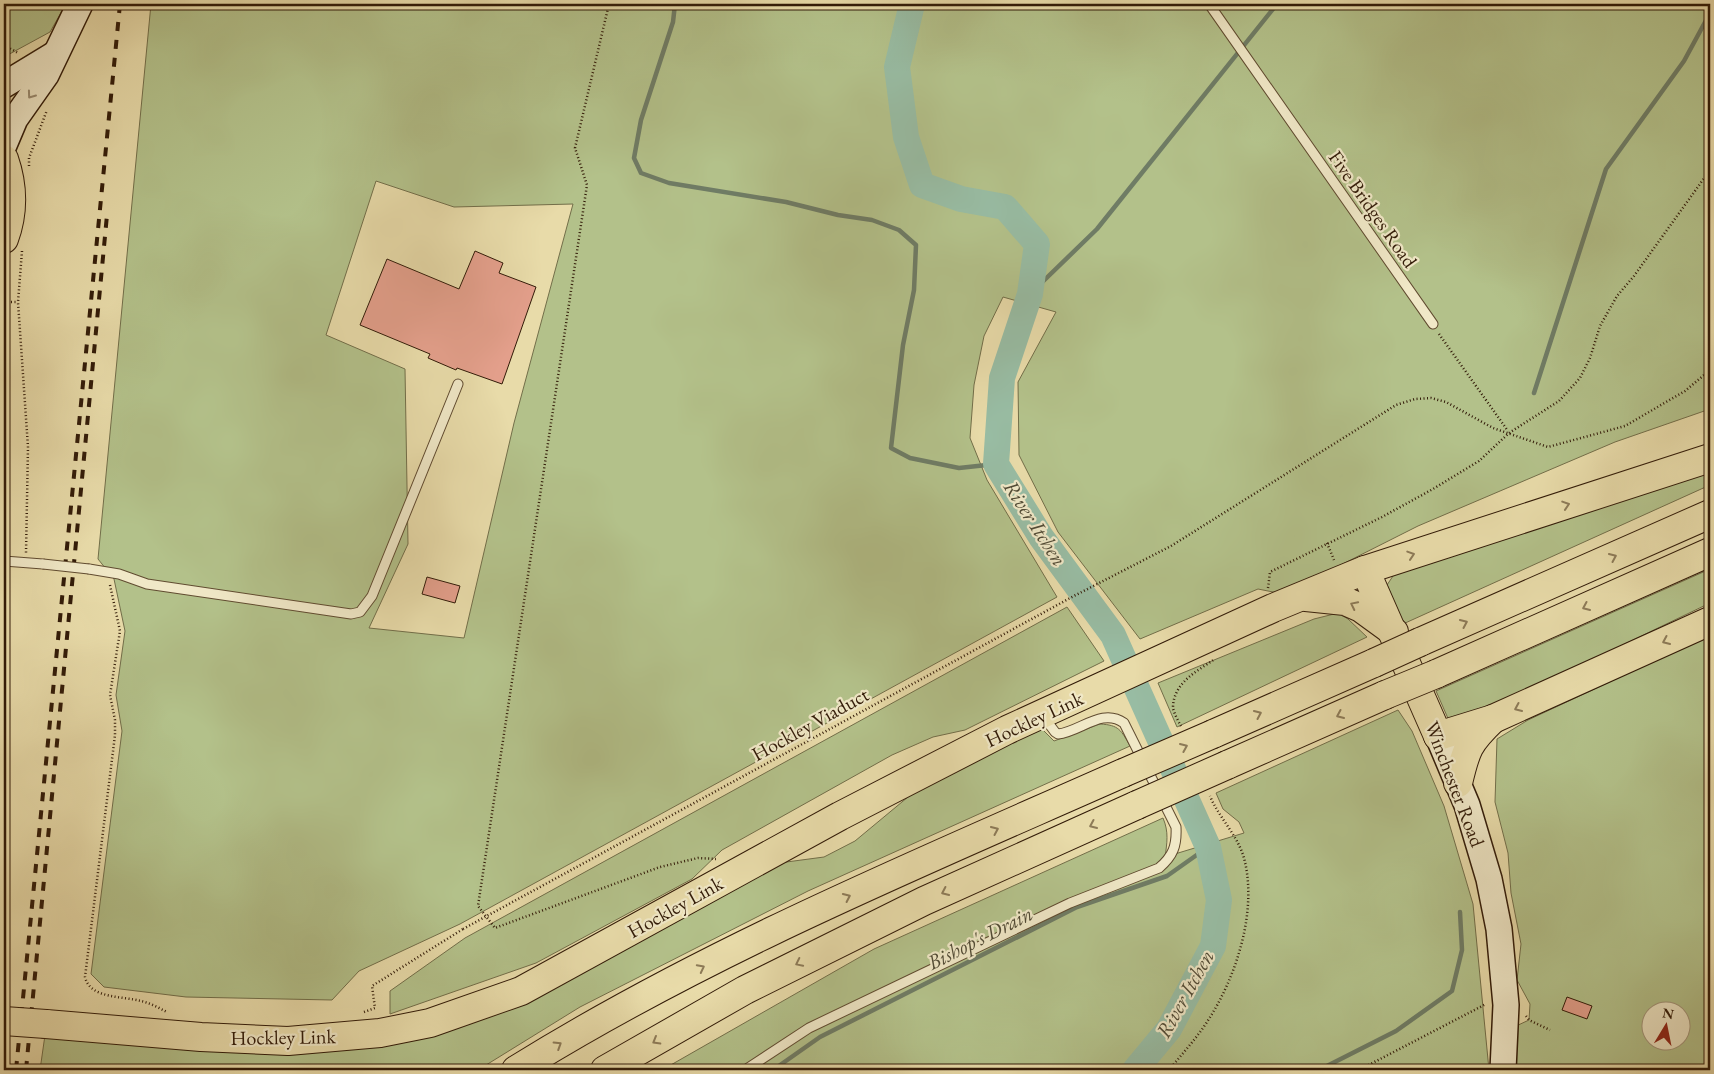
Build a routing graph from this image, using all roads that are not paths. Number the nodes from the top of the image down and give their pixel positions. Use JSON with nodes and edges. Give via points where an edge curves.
{"nodes":[{"id":1,"x":80,"y":4,"type":"edge"},
{"id":2,"x":1209,"y":4,"type":"edge"},
{"id":3,"x":56,"y":53,"type":"junction"},
{"id":4,"x":4,"y":85,"type":"edge"},
{"id":5,"x":4,"y":145,"type":"edge"},
{"id":6,"x":4,"y":159,"type":"edge"},
{"id":7,"x":6,"y":233,"type":"edge"},
{"id":8,"x":4,"y":257,"type":"edge"},
{"id":9,"x":1433,"y":324,"type":"road end"},
{"id":10,"x":458,"y":384,"type":"dead end"},
{"id":11,"x":1710,"y":458,"type":"edge"},
{"id":12,"x":1710,"y":514,"type":"edge"},
{"id":13,"x":1710,"y":552,"type":"edge"},
{"id":14,"x":4,"y":561,"type":"edge"},
{"id":15,"x":1365,"y":570,"type":"junction"},
{"id":16,"x":1302,"y":596,"type":"junction"},
{"id":17,"x":1710,"y":621,"type":"edge"},
{"id":18,"x":1394,"y":633,"type":"junction"},
{"id":19,"x":1042,"y":714,"type":"junction"},
{"id":20,"x":1493,"y":719,"type":"junction"},
{"id":21,"x":1438,"y":736,"type":"junction"},
{"id":22,"x":1458,"y":783,"type":"junction"},
{"id":23,"x":4,"y":1020,"type":"edge"},
{"id":24,"x":516,"y":1070,"type":"edge"},
{"id":25,"x":605,"y":1070,"type":"edge"},
{"id":26,"x":745,"y":1070,"type":"edge"},
{"id":27,"x":1503,"y":1070,"type":"edge"}],
"edges":[{"from":1,"to":3,"type":"main road"},
{"from":2,"to":9,"type":"lane","name":"Five Bridges Road"},
{"from":3,"to":4,"type":"main road"},
{"from":3,"to":5,"type":"main road","one_way":true,"via":[[46,75],[15,119]]},
{"from":6,"to":7,"type":"main road","via":[[11,180]]},
{"from":7,"to":8,"type":"main road"},
{"from":10,"to":14,"type":"lane","bridge":true,"via":[[372,596],[360,612],[351,614],[148,584],[119,574],[89,569]]},
{"from":15,"to":11,"type":"main road","name":"Hockley Link","one_way":true},
{"from":24,"to":12,"type":"main road","one_way":true,"bridge":true,"via":[[584,1028],[746,944],[1123,773]]},
{"from":13,"to":25,"type":"main road","one_way":true,"bridge":true,"via":[[916,905],[745,990]]},
{"from":15,"to":16,"type":"main road","name":"Hockley Link"},
{"from":15,"to":18,"type":"main road","name":"Winchester Road"},
{"from":18,"to":16,"type":"main road","one_way":true,"via":[[1361,608],[1344,601]]},
{"from":16,"to":19,"type":"main road","name":"Hockley Link"},
{"from":17,"to":20,"type":"main road","one_way":true},
{"from":18,"to":21,"type":"main road","name":"Winchester Road"},
{"from":19,"to":23,"type":"main road","name":"Hockley Link","bridge":true,"via":[[840,816],[521,991],[430,1023],[380,1033],[288,1041]]},
{"from":19,"to":26,"type":"lane","via":[[1058,734],[1107,718],[1117,718],[1124,723],[1176,827],[1171,858],[1159,868],[1070,903],[809,1028]]},
{"from":20,"to":21,"type":"main road"},
{"from":20,"to":22,"type":"main road","via":[[1473,738]]},
{"from":21,"to":22,"type":"main road","name":"Winchester Road"},
{"from":22,"to":27,"type":"main road","name":"Winchester Road","via":[[1489,879],[1499,929],[1505,1006]]}]}
